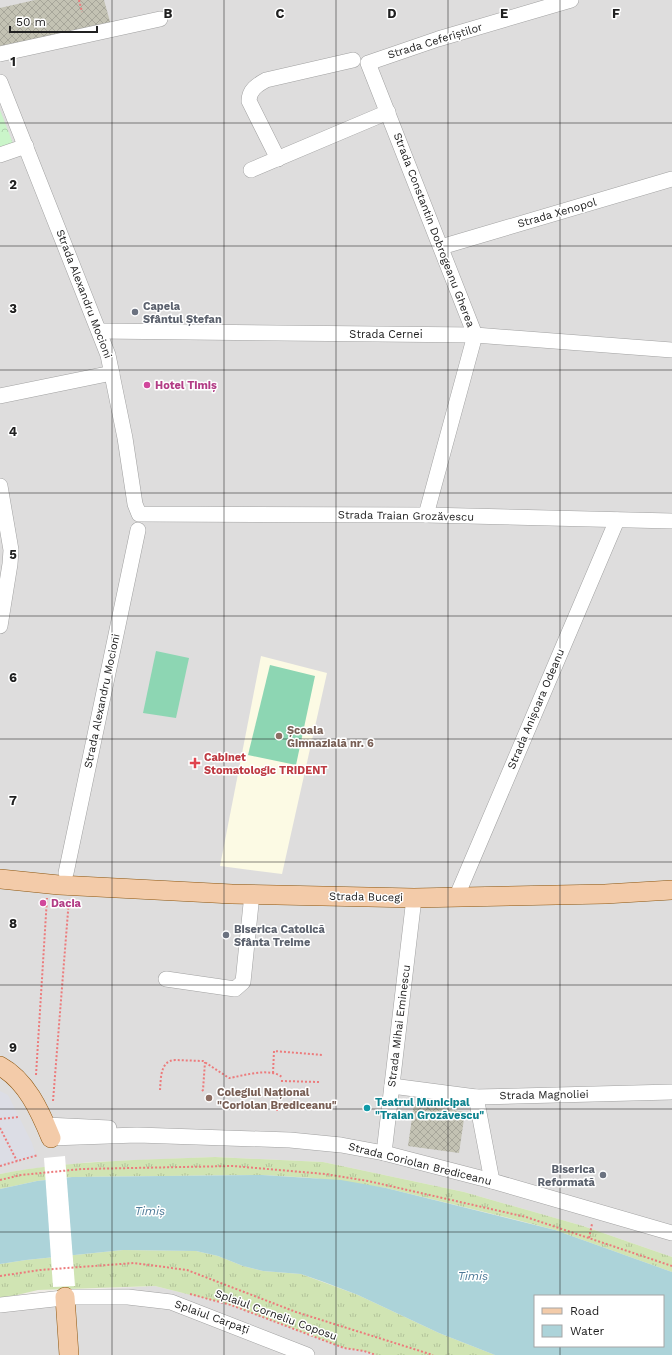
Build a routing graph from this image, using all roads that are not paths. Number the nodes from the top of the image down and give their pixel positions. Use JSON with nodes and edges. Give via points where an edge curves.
{"nodes":[{"id":1,"x":571,"y":0,"type":"edge"},
{"id":2,"x":160,"y":19,"type":"dead end"},
{"id":3,"x":0,"y":54,"type":"edge"},
{"id":4,"x":353,"y":60,"type":"dead end"},
{"id":5,"x":368,"y":62,"type":"joint"},
{"id":6,"x":0,"y":82,"type":"edge"},
{"id":7,"x":388,"y":112,"type":"junction"},
{"id":8,"x":26,"y":146,"type":"junction"},
{"id":9,"x":0,"y":155,"type":"edge"},
{"id":10,"x":278,"y":159,"type":"junction"},
{"id":11,"x":251,"y":170,"type":"dead end"},
{"id":12,"x":672,"y":179,"type":"edge"},
{"id":13,"x":442,"y":247,"type":"junction"},
{"id":14,"x":99,"y":331,"type":"junction"},
{"id":15,"x":475,"y":335,"type":"junction"},
{"id":16,"x":672,"y":350,"type":"edge"},
{"id":17,"x":112,"y":373,"type":"junction"},
{"id":18,"x":0,"y":396,"type":"edge"},
{"id":19,"x":0,"y":486,"type":"edge"},
{"id":20,"x":139,"y":514,"type":"joint"},
{"id":21,"x":426,"y":515,"type":"junction"},
{"id":22,"x":617,"y":520,"type":"junction"},
{"id":23,"x":672,"y":521,"type":"edge"},
{"id":24,"x":138,"y":530,"type":"dead end"},
{"id":25,"x":0,"y":626,"type":"edge"},
{"id":26,"x":0,"y":879,"type":"edge"},
{"id":27,"x":61,"y":888,"type":"junction"},
{"id":28,"x":672,"y":890,"type":"edge"},
{"id":29,"x":252,"y":894,"type":"junction"},
{"id":30,"x":414,"y":898,"type":"junction"},
{"id":31,"x":456,"y":898,"type":"junction"},
{"id":32,"x":166,"y":979,"type":"dead end"},
{"id":33,"x":0,"y":1066,"type":"edge"},
{"id":34,"x":392,"y":1086,"type":"junction"},
{"id":35,"x":672,"y":1092,"type":"edge"},
{"id":36,"x":476,"y":1097,"type":"junction"},
{"id":37,"x":48,"y":1132,"type":"joint"},
{"id":38,"x":384,"y":1153,"type":"junction"},
{"id":39,"x":492,"y":1181,"type":"junction"},
{"id":40,"x":672,"y":1233,"type":"edge"},
{"id":41,"x":65,"y":1297,"type":"junction"},
{"id":42,"x":0,"y":1305,"type":"edge"},
{"id":43,"x":69,"y":1355,"type":"edge"},
{"id":44,"x":307,"y":1355,"type":"edge"}],
"edges":[{"from":1,"to":5,"type":"street","name":"Strada Ceferiștilor"},
{"from":2,"to":3,"type":"street"},
{"from":4,"to":10,"type":"street","via":[[266,80],[254,87],[249,101]]},
{"from":5,"to":7,"type":"street","name":"Strada Constantin Dobrogeanu Gherea"},
{"from":6,"to":8,"type":"street","name":"Strada Alexandru Mocioni"},
{"from":7,"to":10,"type":"street"},
{"from":7,"to":13,"type":"street","name":"Strada Constantin Dobrogeanu Gherea"},
{"from":8,"to":9,"type":"street"},
{"from":8,"to":14,"type":"street","name":"Strada Alexandru Mocioni"},
{"from":10,"to":11,"type":"street"},
{"from":12,"to":13,"type":"street","name":"Strada Xenopol"},
{"from":13,"to":15,"type":"street","name":"Strada Constantin Dobrogeanu Gherea"},
{"from":14,"to":15,"type":"street","name":"Strada Cernei"},
{"from":14,"to":17,"type":"street","name":"Strada Alexandru Mocioni"},
{"from":15,"to":16,"type":"street","name":"Strada Cernei"},
{"from":15,"to":21,"type":"street","name":"Strada Constantin Dobrogeanu Gherea"},
{"from":17,"to":18,"type":"street"},
{"from":17,"to":20,"type":"street","name":"Strada Alexandru Mocioni","via":[[135,504]]},
{"from":19,"to":25,"type":"street","via":[[11,550]]},
{"from":20,"to":21,"type":"street","name":"Strada Traian Grozăvescu"},
{"from":21,"to":22,"type":"street","name":"Strada Traian Grozăvescu"},
{"from":22,"to":23,"type":"street","name":"Strada Traian Grozăvescu"},
{"from":22,"to":31,"type":"street","name":"Strada Anișoara Odeanu"},
{"from":24,"to":27,"type":"street","name":"Strada Alexandru Mocioni"},
{"from":26,"to":27,"type":"main road","name":"Strada Bucegi"},
{"from":27,"to":29,"type":"main road","name":"Strada Bucegi"},
{"from":28,"to":31,"type":"main road","name":"Strada Bucegi"},
{"from":29,"to":30,"type":"main road","name":"Strada Bucegi"},
{"from":29,"to":32,"type":"street","via":[[241,985],[235,989]]},
{"from":30,"to":31,"type":"main road","name":"Strada Bucegi"},
{"from":30,"to":34,"type":"street","name":"Strada Mihai Eminescu"},
{"from":33,"to":37,"type":"main road","via":[[10,1072],[23,1086]]},
{"from":34,"to":36,"type":"street","name":"Strada Magnoliei"},
{"from":34,"to":38,"type":"street","name":"Strada Mihai Eminescu"},
{"from":35,"to":36,"type":"street","name":"Strada Magnoliei"},
{"from":36,"to":39,"type":"street"},
{"from":37,"to":38,"type":"street","name":"Strada Coriolan Brediceanu","via":[[107,1128],[137,1135],[290,1140],[341,1145]]},
{"from":38,"to":39,"type":"street","name":"Strada Coriolan Brediceanu"},
{"from":39,"to":40,"type":"street","name":"Strada Coriolan Brediceanu"},
{"from":41,"to":42,"type":"street","name":"Splaiul Carpați"},
{"from":41,"to":43,"type":"main road"},
{"from":41,"to":44,"type":"street","name":"Splaiul Carpați","via":[[171,1302]]}]}
